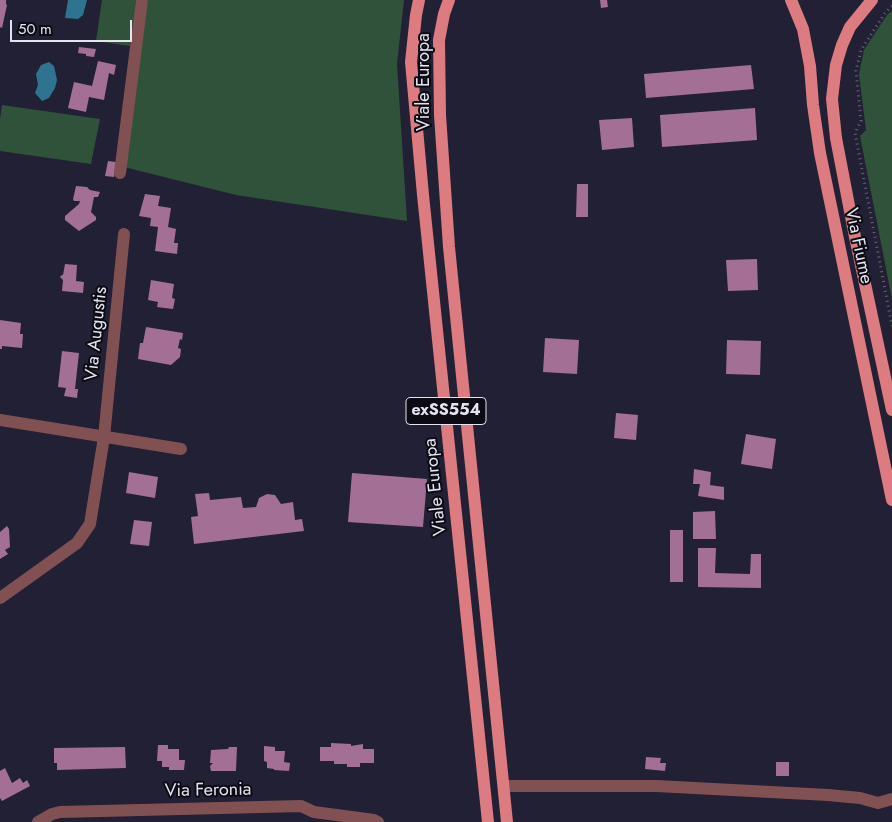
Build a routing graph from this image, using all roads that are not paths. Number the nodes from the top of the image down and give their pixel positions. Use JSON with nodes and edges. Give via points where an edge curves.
{"nodes":[{"id":1,"x":142,"y":0,"type":"edge"},
{"id":2,"x":420,"y":0,"type":"edge"},
{"id":3,"x":449,"y":0,"type":"edge"},
{"id":4,"x":791,"y":0,"type":"edge"},
{"id":5,"x":872,"y":0,"type":"edge"},
{"id":6,"x":120,"y":173,"type":"dead end"},
{"id":7,"x":124,"y":234,"type":"dead end"},
{"id":8,"x":892,"y":410,"type":"edge"},
{"id":9,"x":0,"y":420,"type":"edge"},
{"id":10,"x":104,"y":437,"type":"junction"},
{"id":11,"x":181,"y":449,"type":"dead end"},
{"id":12,"x":892,"y":500,"type":"edge"},
{"id":13,"x":0,"y":598,"type":"edge"},
{"id":14,"x":504,"y":786,"type":"junction"},
{"id":15,"x":892,"y":800,"type":"edge"},
{"id":16,"x":38,"y":822,"type":"edge"},
{"id":17,"x":378,"y":822,"type":"edge"},
{"id":18,"x":488,"y":822,"type":"edge"},
{"id":19,"x":507,"y":822,"type":"edge"}],
"edges":[{"from":1,"to":6,"type":"street"},
{"from":2,"to":18,"type":"main road","name":"Viale Europa","number":"exSS554","via":[[411,62]]},
{"from":3,"to":14,"type":"main road","name":"Viale Europa","number":"exSS554","via":[[439,40],[440,114],[449,248]]},
{"from":4,"to":12,"type":"main road","name":"Via Fiume","via":[[805,38],[820,153]]},
{"from":5,"to":8,"type":"main road","name":"Via Fiume","via":[[850,27],[842,45],[832,99],[855,237]]},
{"from":7,"to":10,"type":"street","name":"Via Augustis"},
{"from":9,"to":10,"type":"street"},
{"from":10,"to":11,"type":"street"},
{"from":10,"to":13,"type":"street","name":"Via Augustis","via":[[90,524],[77,543]]},
{"from":14,"to":15,"type":"street","via":[[656,786],[828,795],[878,802]]},
{"from":14,"to":19,"type":"main road","name":"Viale Europa","number":"exSS554"},
{"from":16,"to":17,"type":"street","name":"Via Feronia","via":[[60,812],[301,806],[314,812]]}]}
